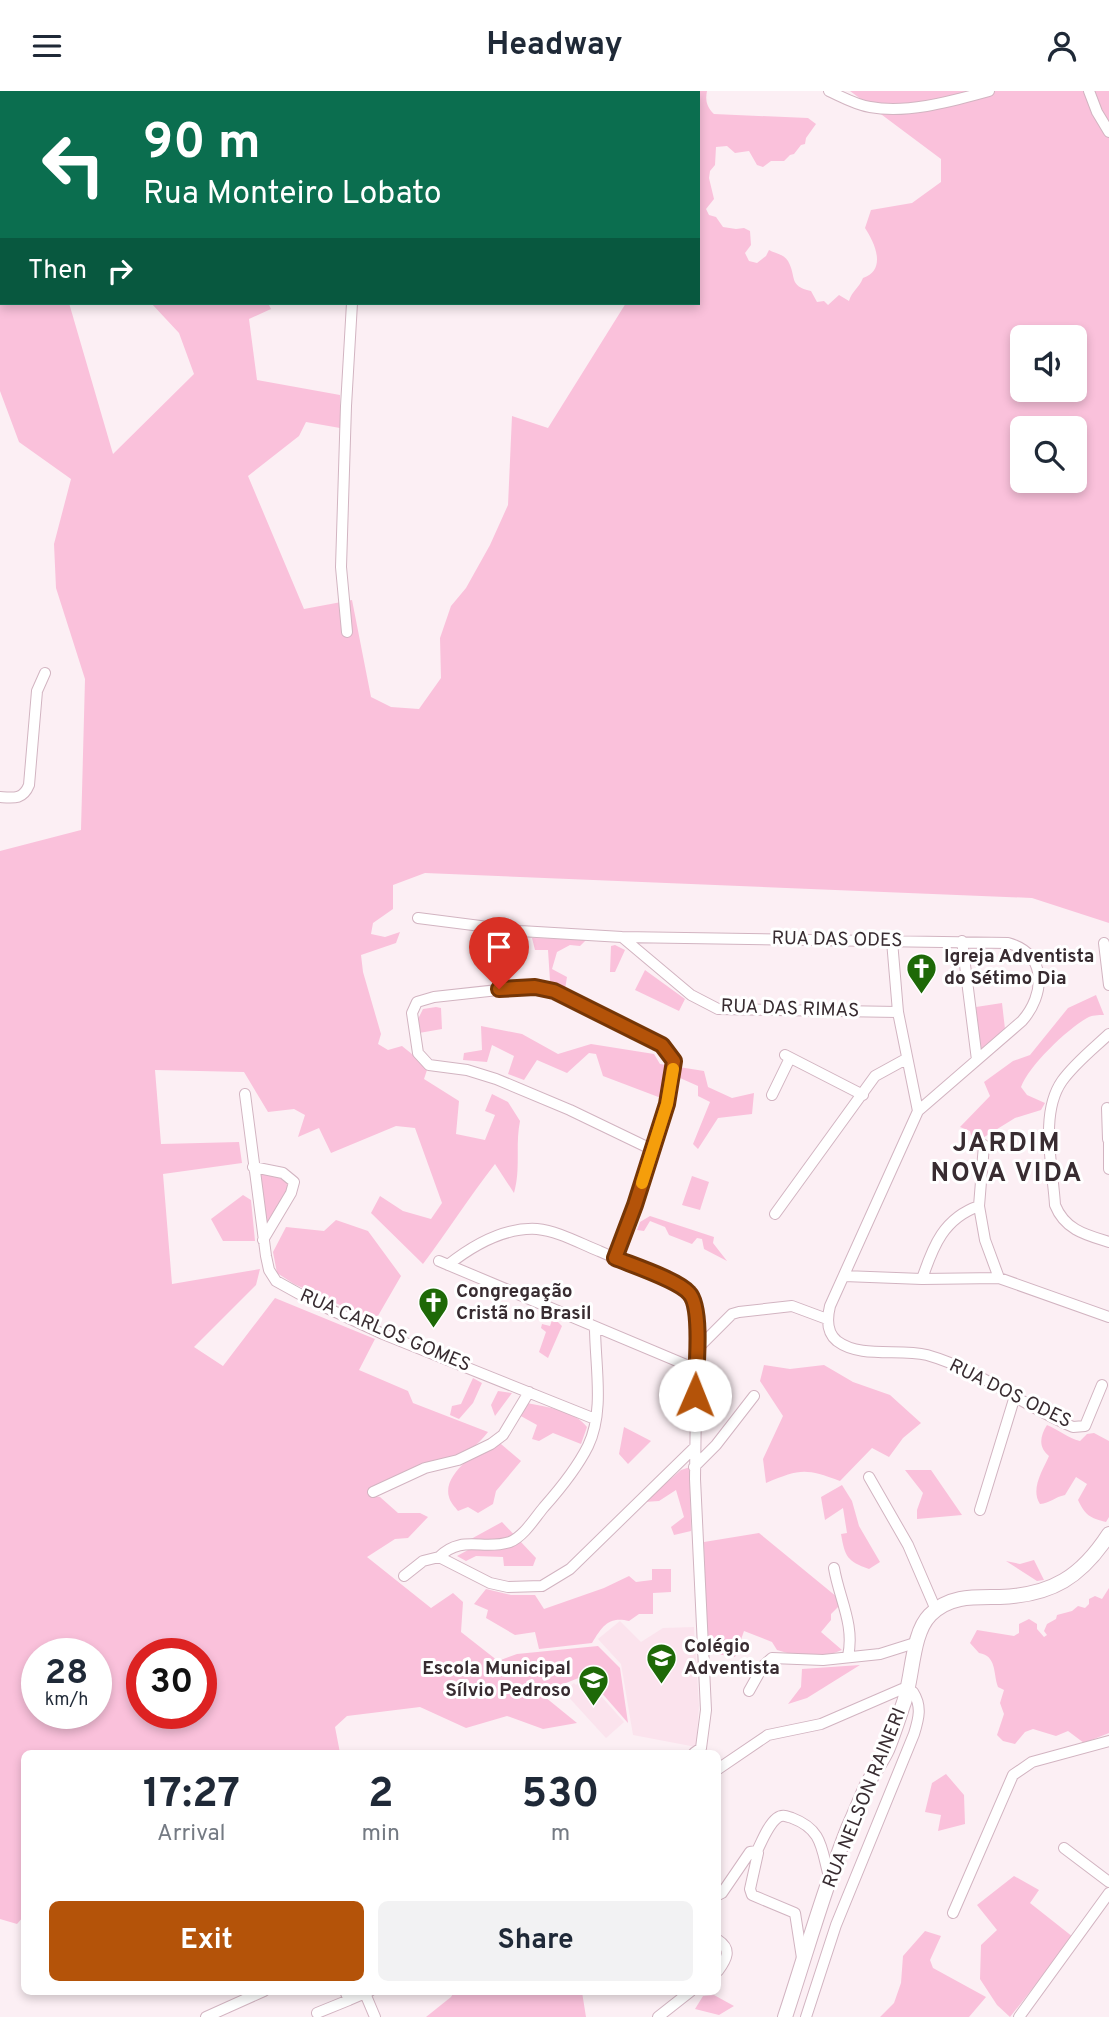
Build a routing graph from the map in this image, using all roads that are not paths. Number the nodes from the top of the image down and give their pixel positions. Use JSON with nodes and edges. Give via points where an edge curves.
{"nodes":[{"id":1,"x":829,"y":91,"type":"edge"},
{"id":2,"x":989,"y":91,"type":"edge"},
{"id":3,"x":1089,"y":91,"type":"edge"},
{"id":4,"x":1109,"y":132,"type":"edge"},
{"id":5,"x":352,"y":305,"type":"edge"},
{"id":6,"x":347,"y":632,"type":"dead end"},
{"id":7,"x":45,"y":673,"type":"dead end"},
{"id":8,"x":0,"y":797,"type":"edge"},
{"id":9,"x":418,"y":918,"type":"dead end"},
{"id":10,"x":622,"y":937,"type":"junction"},
{"id":11,"x":892,"y":941,"type":"junction"},
{"id":12,"x":962,"y":941,"type":"junction"},
{"id":13,"x":1104,"y":943,"type":"dead end"},
{"id":14,"x":1109,"y":985,"type":"edge"},
{"id":15,"x":898,"y":1011,"type":"junction"},
{"id":16,"x":1109,"y":1034,"type":"edge"},
{"id":17,"x":906,"y":1059,"type":"junction"},
{"id":18,"x":977,"y":1060,"type":"junction"},
{"id":19,"x":246,"y":1094,"type":"dead end"},
{"id":20,"x":772,"y":1095,"type":"dead end"},
{"id":21,"x":863,"y":1095,"type":"junction"},
{"id":22,"x":1107,"y":1108,"type":"dead end"},
{"id":23,"x":918,"y":1111,"type":"junction"},
{"id":24,"x":1108,"y":1139,"type":"edge"},
{"id":25,"x":984,"y":1145,"type":"dead end"},
{"id":26,"x":651,"y":1149,"type":"junction"},
{"id":27,"x":253,"y":1167,"type":"junction"},
{"id":28,"x":1109,"y":1169,"type":"edge"},
{"id":29,"x":979,"y":1206,"type":"junction"},
{"id":30,"x":775,"y":1214,"type":"dead end"},
{"id":31,"x":263,"y":1240,"type":"junction"},
{"id":32,"x":1109,"y":1242,"type":"edge"},
{"id":33,"x":615,"y":1258,"type":"junction"},
{"id":34,"x":844,"y":1276,"type":"junction"},
{"id":35,"x":999,"y":1278,"type":"junction"},
{"id":36,"x":922,"y":1279,"type":"junction"},
{"id":37,"x":1109,"y":1317,"type":"edge"},
{"id":38,"x":827,"y":1319,"type":"junction"},
{"id":39,"x":594,"y":1328,"type":"junction"},
{"id":40,"x":696,"y":1349,"type":"junction"},
{"id":41,"x":696,"y":1369,"type":"junction"},
{"id":42,"x":1102,"y":1385,"type":"dead end"},
{"id":43,"x":529,"y":1392,"type":"junction"},
{"id":44,"x":754,"y":1396,"type":"dead end"},
{"id":45,"x":1015,"y":1396,"type":"junction"},
{"id":46,"x":595,"y":1419,"type":"junction"},
{"id":47,"x":694,"y":1448,"type":"junction"},
{"id":48,"x":694,"y":1467,"type":"junction"},
{"id":49,"x":869,"y":1477,"type":"dead end"},
{"id":50,"x":373,"y":1492,"type":"dead end"},
{"id":51,"x":980,"y":1510,"type":"dead end"},
{"id":52,"x":1109,"y":1534,"type":"edge"},
{"id":53,"x":439,"y":1557,"type":"junction"},
{"id":54,"x":834,"y":1568,"type":"dead end"},
{"id":55,"x":404,"y":1576,"type":"dead end"},
{"id":56,"x":936,"y":1610,"type":"junction"},
{"id":57,"x":918,"y":1642,"type":"junction"},
{"id":58,"x":848,"y":1656,"type":"junction"},
{"id":59,"x":908,"y":1689,"type":"junction"},
{"id":60,"x":749,"y":1691,"type":"dead end"},
{"id":61,"x":1109,"y":1741,"type":"edge"},
{"id":62,"x":701,"y":1750,"type":"edge"},
{"id":63,"x":721,"y":1764,"type":"edge"},
{"id":64,"x":1064,"y":1848,"type":"dead end"},
{"id":65,"x":757,"y":1851,"type":"junction"},
{"id":66,"x":830,"y":1880,"type":"junction"},
{"id":67,"x":1109,"y":1882,"type":"edge"},
{"id":68,"x":1109,"y":1893,"type":"edge"},
{"id":69,"x":721,"y":1894,"type":"edge"},
{"id":70,"x":953,"y":1913,"type":"dead end"},
{"id":71,"x":721,"y":1942,"type":"edge"},
{"id":72,"x":803,"y":1964,"type":"junction"},
{"id":73,"x":721,"y":1966,"type":"edge"},
{"id":74,"x":255,"y":1995,"type":"edge"},
{"id":75,"x":367,"y":1995,"type":"edge"},
{"id":76,"x":686,"y":1995,"type":"edge"},
{"id":77,"x":347,"y":1996,"type":"edge"},
{"id":78,"x":317,"y":2013,"type":"dead end"},
{"id":79,"x":206,"y":2017,"type":"edge"},
{"id":80,"x":375,"y":2017,"type":"edge"},
{"id":81,"x":658,"y":2017,"type":"edge"},
{"id":82,"x":785,"y":2017,"type":"edge"},
{"id":83,"x":806,"y":2017,"type":"edge"},
{"id":84,"x":1019,"y":2017,"type":"edge"}],
"edges":[{"from":1,"to":2,"type":"street","via":[[868,107],[892,109]]},
{"from":3,"to":4,"type":"street"},
{"from":5,"to":6,"type":"street","via":[[341,567]]},
{"from":7,"to":8,"type":"street","via":[[37,691],[29,785],[18,797]]},
{"from":9,"to":10,"type":"street","name":"RUA DAS ODES"},
{"from":10,"to":11,"type":"street","name":"RUA DAS ODES"},
{"from":10,"to":15,"type":"street","name":"RUA DAS RIMAS","via":[[691,995],[718,1009]]},
{"from":11,"to":12,"type":"street","name":"RUA DAS ODES"},
{"from":11,"to":15,"type":"street"},
{"from":12,"to":18,"type":"street"},
{"from":12,"to":18,"type":"street","name":"RUA DAS ODES","via":[[1008,943],[1025,949],[1034,958],[1038,982],[1037,999],[1028,1014]]},
{"from":13,"to":14,"type":"street"},
{"from":15,"to":17,"type":"street"},
{"from":16,"to":32,"type":"street","via":[[1058,1088],[1050,1135],[1059,1215],[1069,1226]]},
{"from":17,"to":21,"type":"street","via":[[874,1076]]},
{"from":17,"to":23,"type":"street"},
{"from":18,"to":23,"type":"street","name":"RUA DAS ODES"},
{"from":19,"to":27,"type":"street","name":"RUA CARLOS GOMES"},
{"from":20,"to":21,"type":"street","via":[[788,1057]]},
{"from":21,"to":30,"type":"street"},
{"from":22,"to":24,"type":"street"},
{"from":23,"to":34,"type":"street","name":"RUA DAS ODES"},
{"from":24,"to":28,"type":"street"},
{"from":25,"to":29,"type":"street"},
{"from":26,"to":26,"type":"street","via":[[673,1073],[672,1057],[662,1045],[544,988],[434,997],[415,1005],[415,1042],[421,1059],[429,1065],[496,1079]]},
{"from":26,"to":33,"type":"street"},
{"from":27,"to":31,"type":"street","name":"RUA CARLOS GOMES"},
{"from":27,"to":31,"type":"street","via":[[283,1173],[294,1182]]},
{"from":29,"to":35,"type":"street"},
{"from":29,"to":36,"type":"street","via":[[964,1211],[948,1225]]},
{"from":31,"to":43,"type":"street","name":"RUA CARLOS GOMES","via":[[269,1270],[281,1286],[383,1334]]},
{"from":33,"to":39,"type":"street","via":[[534,1229],[489,1239],[443,1263]]},
{"from":33,"to":40,"type":"street","via":[[689,1292],[697,1311]]},
{"from":34,"to":36,"type":"street"},
{"from":34,"to":38,"type":"street"},
{"from":35,"to":36,"type":"street"},
{"from":35,"to":37,"type":"street"},
{"from":38,"to":40,"type":"street","via":[[792,1306],[739,1312]]},
{"from":38,"to":45,"type":"street","name":"RUA DOS ODES","via":[[833,1336],[852,1348],[926,1355]]},
{"from":39,"to":41,"type":"street"},
{"from":39,"to":46,"type":"street"},
{"from":40,"to":41,"type":"street"},
{"from":41,"to":47,"type":"street"},
{"from":42,"to":45,"type":"street","name":"RUA DOS ODES","via":[[1082,1428]]},
{"from":43,"to":46,"type":"street","name":"RUA CARLOS GOMES"},
{"from":43,"to":50,"type":"street","via":[[503,1435],[491,1444]]},
{"from":44,"to":48,"type":"street"},
{"from":45,"to":51,"type":"street"},
{"from":46,"to":53,"type":"street","via":[[578,1462],[521,1534],[507,1543],[453,1546]]},
{"from":47,"to":48,"type":"street"},
{"from":47,"to":53,"type":"street","via":[[570,1569],[542,1586],[490,1583]]},
{"from":48,"to":62,"type":"street","via":[[706,1691]]},
{"from":49,"to":56,"type":"street","via":[[908,1545]]},
{"from":52,"to":56,"type":"main road","via":[[1087,1564],[1050,1588],[1020,1595],[961,1598]]},
{"from":53,"to":55,"type":"street","via":[[424,1561]]},
{"from":54,"to":58,"type":"street","via":[[850,1627]]},
{"from":56,"to":57,"type":"main road","name":"RUA NELSON RAINERI","via":[[925,1622]]},
{"from":57,"to":58,"type":"street","via":[[880,1654]]},
{"from":57,"to":59,"type":"main road","name":"RUA NELSON RAINERI"},
{"from":58,"to":60,"type":"street","via":[[772,1658]]},
{"from":59,"to":63,"type":"street","via":[[821,1724],[768,1735]]},
{"from":59,"to":66,"type":"main road","name":"RUA NELSON RAINERI","via":[[887,1751],[866,1788]]},
{"from":59,"to":83,"type":"street","via":[[919,1705],[914,1734],[836,1925]]},
{"from":61,"to":70,"type":"street","via":[[1032,1762],[1013,1775]]},
{"from":64,"to":67,"type":"street"},
{"from":65,"to":66,"type":"street","via":[[774,1819],[788,1816],[814,1830]]},
{"from":65,"to":69,"type":"street","via":[[750,1852]]},
{"from":65,"to":72,"type":"street","via":[[752,1895],[795,1913]]},
{"from":66,"to":72,"type":"main road","name":"RUA NELSON RAINERI"},
{"from":68,"to":84,"type":"street"},
{"from":71,"to":73,"type":"street","via":[[727,1951]]},
{"from":72,"to":82,"type":"main road","name":"RUA NELSON RAINERI"},
{"from":74,"to":79,"type":"street"},
{"from":75,"to":80,"type":"street"},
{"from":76,"to":81,"type":"street"},
{"from":77,"to":78,"type":"street"}]}
